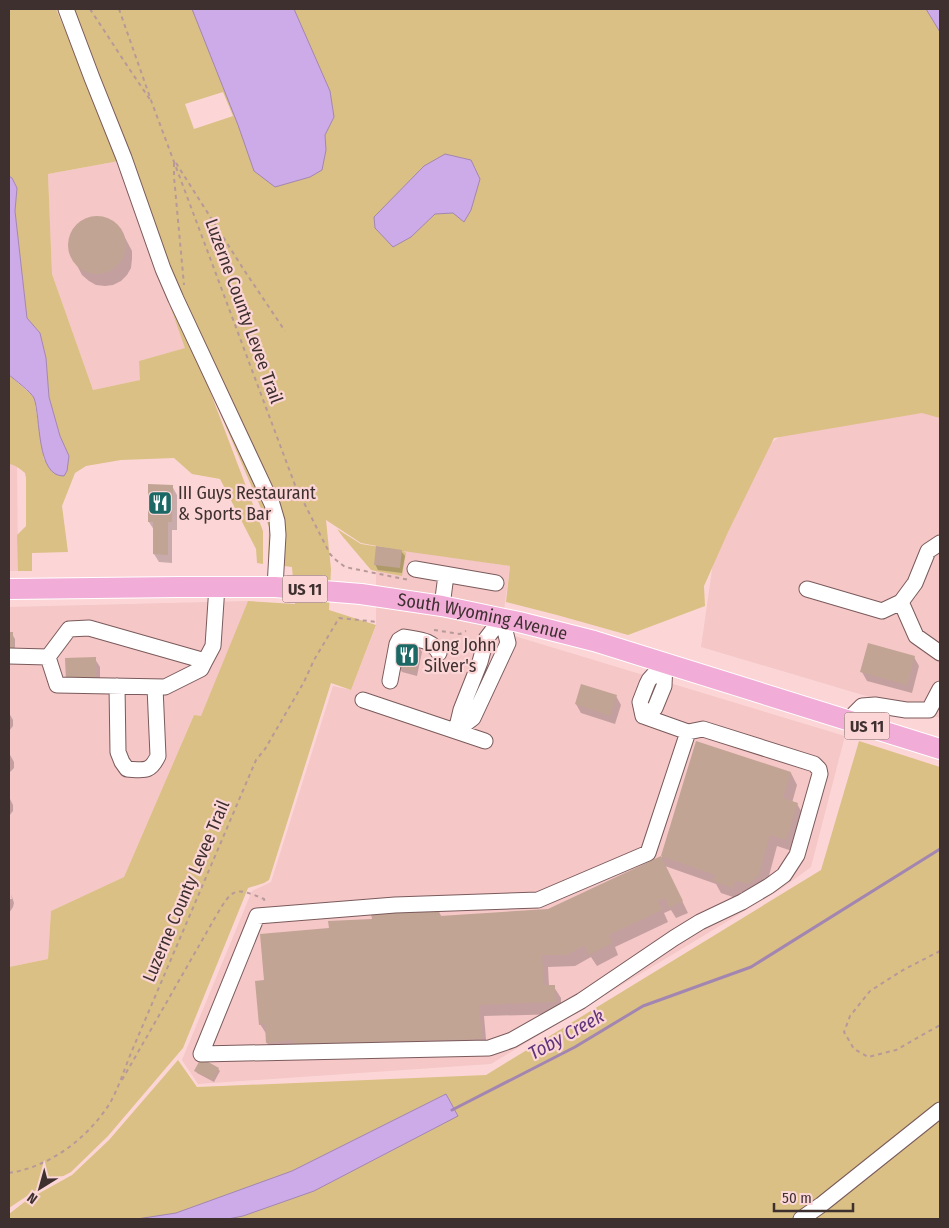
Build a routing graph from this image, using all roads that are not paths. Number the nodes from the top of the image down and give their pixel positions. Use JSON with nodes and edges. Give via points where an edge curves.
{"nodes":[{"id":1,"x":66,"y":9,"type":"edge"},
{"id":2,"x":940,"y":543,"type":"edge"},
{"id":3,"x":415,"y":569,"type":"dead end"},
{"id":4,"x":446,"y":575,"type":"junction"},
{"id":5,"x":496,"y":583,"type":"dead end"},
{"id":6,"x":218,"y":586,"type":"junction"},
{"id":7,"x":275,"y":587,"type":"junction"},
{"id":8,"x":9,"y":589,"type":"edge"},
{"id":9,"x":808,"y":589,"type":"dead end"},
{"id":10,"x":902,"y":602,"type":"junction"},
{"id":11,"x":442,"y":606,"type":"junction"},
{"id":12,"x":502,"y":618,"type":"junction"},
{"id":13,"x":439,"y":653,"type":"dead end"},
{"id":14,"x":940,"y":653,"type":"edge"},
{"id":15,"x":9,"y":656,"type":"edge"},
{"id":16,"x":48,"y":657,"type":"junction"},
{"id":17,"x":206,"y":661,"type":"junction"},
{"id":18,"x":665,"y":662,"type":"junction"},
{"id":19,"x":390,"y":681,"type":"dead end"},
{"id":20,"x":117,"y":686,"type":"junction"},
{"id":21,"x":155,"y":687,"type":"junction"},
{"id":22,"x":940,"y":688,"type":"edge"},
{"id":23,"x":363,"y":700,"type":"dead end"},
{"id":24,"x":848,"y":720,"type":"junction"},
{"id":25,"x":456,"y":731,"type":"junction"},
{"id":26,"x":688,"y":732,"type":"junction"},
{"id":27,"x":485,"y":741,"type":"dead end"},
{"id":28,"x":940,"y":749,"type":"edge"},
{"id":29,"x":940,"y":1110,"type":"edge"},
{"id":30,"x":801,"y":1219,"type":"edge"}],
"edges":[{"from":1,"to":7,"type":"street","via":[[163,269],[272,504],[278,535]]},
{"from":2,"to":10,"type":"street","via":[[928,551]]},
{"from":3,"to":4,"type":"street"},
{"from":4,"to":5,"type":"street"},
{"from":4,"to":11,"type":"street"},
{"from":6,"to":7,"type":"main road","name":"South Wyoming Avenue","number":"US 11"},
{"from":6,"to":8,"type":"main road","name":"South Wyoming Avenue","number":"US 11"},
{"from":6,"to":17,"type":"street","via":[[214,646]]},
{"from":7,"to":11,"type":"main road","name":"South Wyoming Avenue","number":"US 11","via":[[361,594]]},
{"from":9,"to":10,"type":"street","via":[[882,611]]},
{"from":10,"to":14,"type":"street","via":[[916,636]]},
{"from":11,"to":12,"type":"main road","name":"South Wyoming Avenue","number":"US 11"},
{"from":12,"to":18,"type":"main road","name":"South Wyoming Avenue","number":"US 11","via":[[594,640]]},
{"from":12,"to":25,"type":"street","via":[[486,639]]},
{"from":13,"to":19,"type":"street","via":[[428,642],[401,638]]},
{"from":15,"to":16,"type":"street"},
{"from":16,"to":17,"type":"street","via":[[68,629],[89,628]]},
{"from":16,"to":20,"type":"street","via":[[57,685]]},
{"from":17,"to":21,"type":"street","via":[[201,669],[165,687]]},
{"from":18,"to":24,"type":"main road","name":"South Wyoming Avenue","number":"US 11"},
{"from":18,"to":26,"type":"street","via":[[663,689],[655,708],[643,716]]},
{"from":20,"to":21,"type":"street"},
{"from":20,"to":21,"type":"street","via":[[118,752],[127,769],[147,770],[158,756]]},
{"from":22,"to":24,"type":"street","via":[[929,710],[862,706]]},
{"from":23,"to":25,"type":"street"},
{"from":24,"to":28,"type":"main road","name":"South Wyoming Avenue","number":"US 11"},
{"from":25,"to":27,"type":"street"},
{"from":26,"to":26,"type":"street","via":[[648,853],[538,900],[395,905],[257,916],[201,1054],[489,1048],[512,1040],[581,1001],[700,922],[774,884],[797,855],[819,769],[814,764],[703,729]]},
{"from":29,"to":30,"type":"street"}]}
